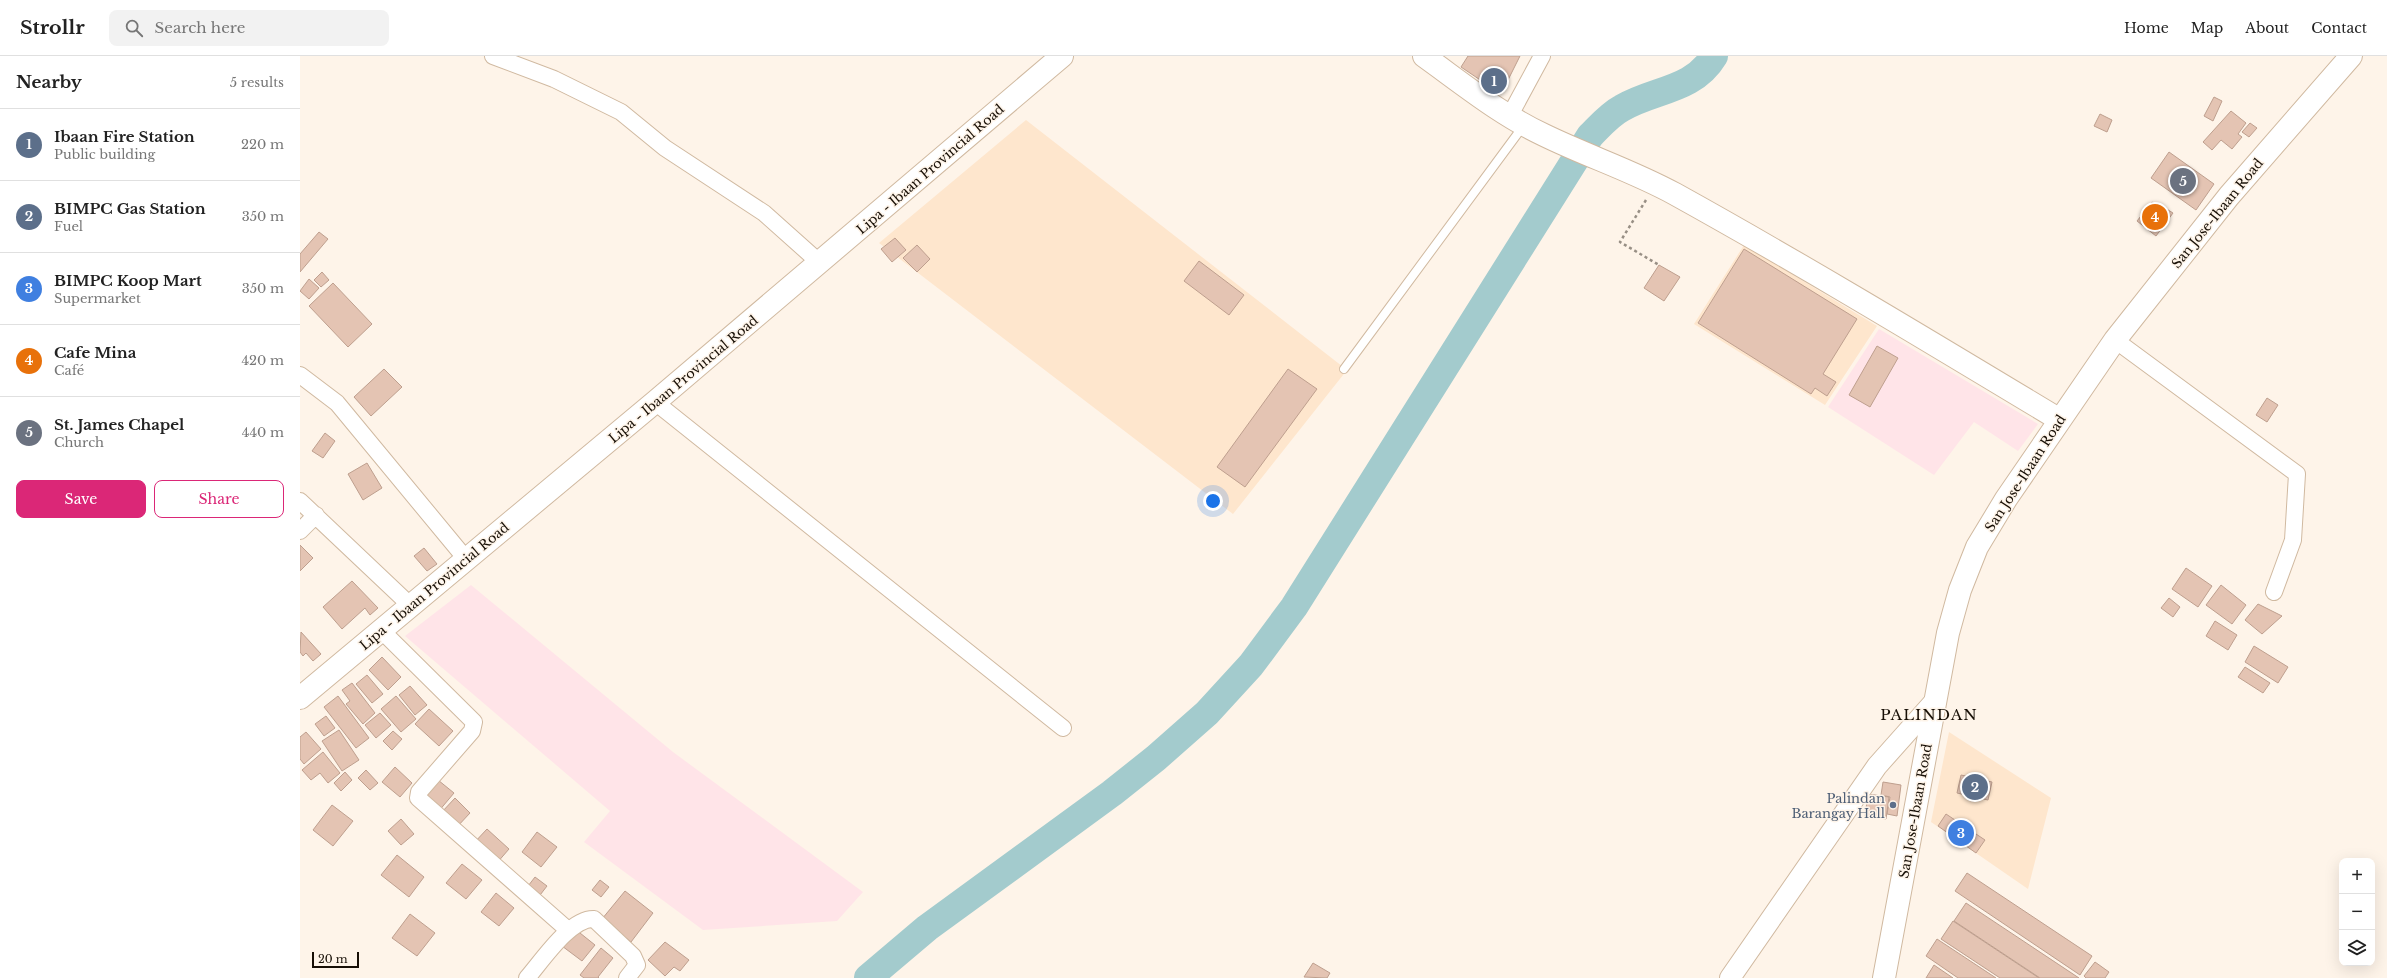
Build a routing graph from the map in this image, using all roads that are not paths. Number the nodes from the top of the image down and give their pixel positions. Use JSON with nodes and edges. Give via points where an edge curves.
{"nodes":[{"id":1,"x":493,"y":56,"type":"edge"},
{"id":2,"x":1062,"y":56,"type":"edge"},
{"id":3,"x":1424,"y":56,"type":"edge"},
{"id":4,"x":1542,"y":56,"type":"edge"},
{"id":5,"x":2351,"y":56,"type":"edge"},
{"id":6,"x":1516,"y":121,"type":"junction"},
{"id":7,"x":820,"y":263,"type":"junction"},
{"id":8,"x":2115,"y":340,"type":"junction"},
{"id":9,"x":1344,"y":369,"type":"dead end"},
{"id":10,"x":300,"y":375,"type":"edge"},
{"id":11,"x":655,"y":402,"type":"junction"},
{"id":12,"x":2060,"y":420,"type":"junction"},
{"id":13,"x":300,"y":501,"type":"edge"},
{"id":14,"x":316,"y":515,"type":"junction"},
{"id":15,"x":300,"y":531,"type":"edge"},
{"id":16,"x":466,"y":560,"type":"junction"},
{"id":17,"x":2274,"y":592,"type":"dead end"},
{"id":18,"x":411,"y":606,"type":"junction"},
{"id":19,"x":382,"y":630,"type":"junction"},
{"id":20,"x":300,"y":698,"type":"edge"},
{"id":21,"x":1934,"y":702,"type":"junction"},
{"id":22,"x":1063,"y":728,"type":"dead end"},
{"id":23,"x":568,"y":930,"type":"junction"},
{"id":24,"x":527,"y":978,"type":"edge"},
{"id":25,"x":627,"y":978,"type":"edge"},
{"id":26,"x":1730,"y":978,"type":"edge"},
{"id":27,"x":1884,"y":978,"type":"edge"}],
"edges":[{"from":1,"to":7,"type":"street","via":[[554,79],[621,112],[665,148],[764,214]]},
{"from":2,"to":7,"type":"main road","name":"Lipa - Ibaan Provincial Road"},
{"from":3,"to":6,"type":"main road"},
{"from":4,"to":6,"type":"street"},
{"from":5,"to":8,"type":"main road","name":"San Jose-Ibaan Road","via":[[2229,196]]},
{"from":6,"to":9,"type":"lane"},
{"from":6,"to":12,"type":"main road","via":[[1655,184],[1879,310]]},
{"from":7,"to":11,"type":"main road","name":"Lipa - Ibaan Provincial Road"},
{"from":8,"to":12,"type":"main road","name":"San Jose-Ibaan Road"},
{"from":8,"to":17,"type":"street","via":[[2297,474],[2293,540]]},
{"from":10,"to":16,"type":"street","via":[[337,403]]},
{"from":11,"to":16,"type":"main road","name":"Lipa - Ibaan Provincial Road"},
{"from":11,"to":22,"type":"street"},
{"from":12,"to":21,"type":"main road","name":"San Jose-Ibaan Road","via":[[1977,547],[1960,590],[1948,633]]},
{"from":13,"to":14,"type":"street"},
{"from":14,"to":15,"type":"street"},
{"from":14,"to":18,"type":"street"},
{"from":16,"to":18,"type":"main road","name":"Lipa - Ibaan Provincial Road"},
{"from":18,"to":19,"type":"main road","name":"Lipa - Ibaan Provincial Road"},
{"from":19,"to":20,"type":"main road","name":"Lipa - Ibaan Provincial Road"},
{"from":19,"to":23,"type":"street","via":[[474,722],[472,731],[419,792],[418,798]]},
{"from":21,"to":26,"type":"street","via":[[1877,766]]},
{"from":21,"to":27,"type":"main road","name":"San Jose-Ibaan Road"},
{"from":23,"to":24,"type":"street"},
{"from":23,"to":25,"type":"street","via":[[587,918],[594,919],[633,956],[637,965]]}]}
